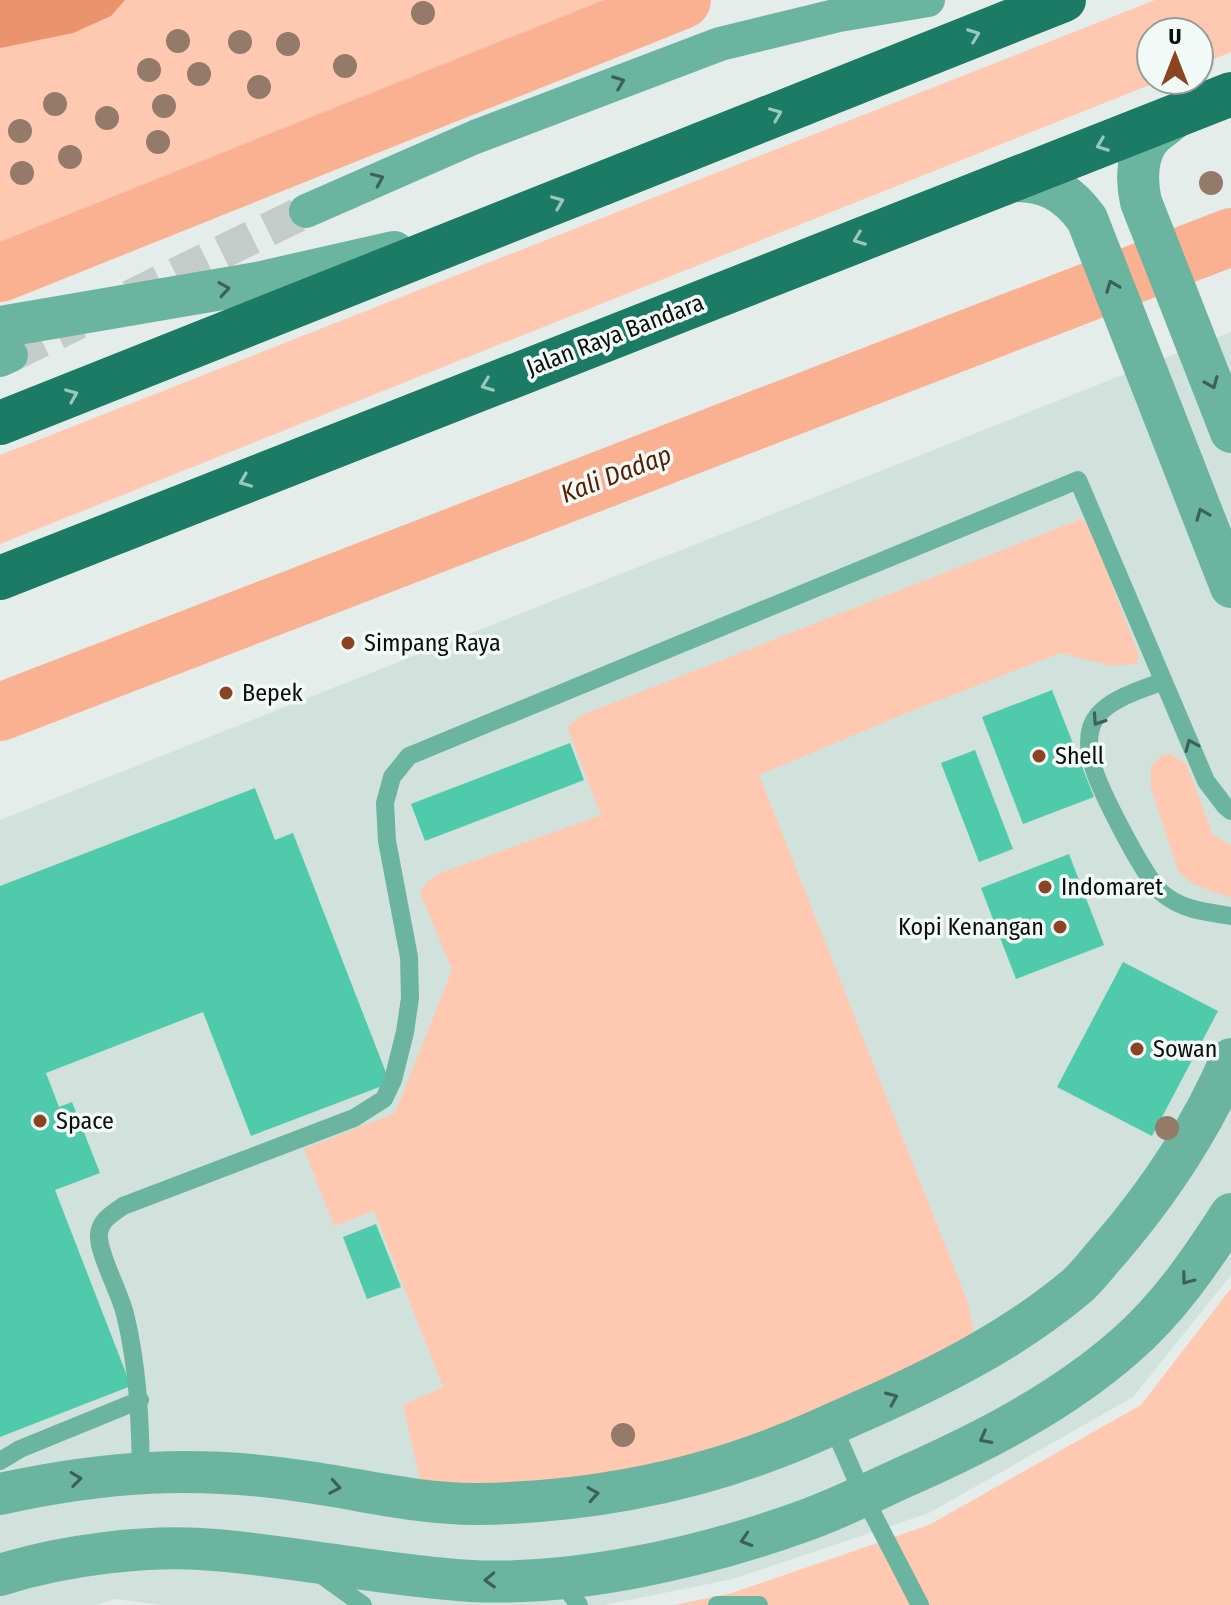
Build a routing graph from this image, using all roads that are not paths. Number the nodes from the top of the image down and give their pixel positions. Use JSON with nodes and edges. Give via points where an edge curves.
{"nodes":[{"id":1,"x":928,"y":0,"type":"edge"},
{"id":2,"x":1064,"y":0,"type":"edge"},
{"id":3,"x":1231,"y":94,"type":"edge"},
{"id":4,"x":1175,"y":117,"type":"junction"},
{"id":5,"x":1007,"y":181,"type":"junction"},
{"id":6,"x":306,"y":211,"type":"tunnel mouth"},
{"id":7,"x":485,"y":231,"type":"junction"},
{"id":8,"x":147,"y":302,"type":"junction"},
{"id":9,"x":0,"y":307,"type":"edge"},
{"id":10,"x":4,"y":347,"type":"edge"},
{"id":11,"x":0,"y":423,"type":"edge"},
{"id":12,"x":1231,"y":432,"type":"edge"},
{"id":13,"x":0,"y":578,"type":"edge"},
{"id":14,"x":1231,"y":587,"type":"edge"},
{"id":15,"x":1163,"y":681,"type":"junction"},
{"id":16,"x":1231,"y":811,"type":"edge"},
{"id":17,"x":1231,"y":916,"type":"edge"},
{"id":18,"x":1231,"y":1059,"type":"edge"},
{"id":19,"x":1231,"y":1214,"type":"edge"},
{"id":20,"x":140,"y":1400,"type":"junction"},
{"id":21,"x":832,"y":1424,"type":"junction"},
{"id":22,"x":0,"y":1461,"type":"edge"},
{"id":23,"x":141,"y":1472,"type":"junction"},
{"id":24,"x":0,"y":1494,"type":"edge"},
{"id":25,"x":863,"y":1495,"type":"junction"},
{"id":26,"x":298,"y":1559,"type":"junction"},
{"id":27,"x":0,"y":1575,"type":"edge"},
{"id":28,"x":569,"y":1592,"type":"edge"},
{"id":29,"x":363,"y":1605,"type":"edge"},
{"id":30,"x":717,"y":1605,"type":"edge"},
{"id":31,"x":759,"y":1605,"type":"edge"},
{"id":32,"x":920,"y":1605,"type":"edge"}],
"edges":[{"from":6,"to":1,"type":"street","one_way":true,"via":[[475,137],[720,44]]},
{"from":7,"to":2,"type":"main road","one_way":true},
{"from":3,"to":4,"type":"main road","name":"Jalan Raya Bandara"},
{"from":4,"to":5,"type":"main road","name":"Jalan Raya Bandara","one_way":true},
{"from":4,"to":12,"type":"street","one_way":true,"via":[[1152,135],[1137,182]]},
{"from":5,"to":13,"type":"main road","name":"Jalan Raya Bandara","one_way":true},
{"from":14,"to":5,"type":"street","one_way":true,"via":[[1087,219],[1062,192]]},
{"from":8,"to":7,"type":"street","one_way":true,"via":[[257,283]]},
{"from":11,"to":7,"type":"main road","one_way":true},
{"from":8,"to":9,"type":"street"},
{"from":8,"to":10,"type":"street"},
{"from":16,"to":15,"type":"lane","one_way":true,"via":[[1206,781]]},
{"from":15,"to":17,"type":"lane","one_way":true,"via":[[1113,702],[1096,716],[1089,735],[1092,765],[1135,856],[1160,892],[1188,909]]},
{"from":15,"to":20,"type":"lane","via":[[1078,480],[409,756],[392,777],[385,803],[409,957],[410,998],[393,1080],[384,1099],[354,1118],[157,1191],[108,1216],[99,1239],[124,1310]]},
{"from":21,"to":18,"type":"street","one_way":true,"via":[[928,1382],[1008,1336],[1079,1284],[1139,1214],[1190,1137]]},
{"from":19,"to":25,"type":"street","one_way":true,"via":[[1169,1302],[1091,1374],[1009,1426]]},
{"from":20,"to":22,"type":"lane"},
{"from":20,"to":23,"type":"lane"},
{"from":23,"to":21,"type":"street","one_way":true,"via":[[210,1471],[473,1504],[548,1501],[704,1473]]},
{"from":21,"to":25,"type":"lane"},
{"from":24,"to":23,"type":"street","one_way":true},
{"from":25,"to":28,"type":"street","one_way":true,"via":[[801,1522],[653,1562]]},
{"from":25,"to":32,"type":"lane"},
{"from":26,"to":27,"type":"street","via":[[211,1549],[146,1551],[76,1556]]},
{"from":28,"to":26,"type":"street","one_way":true},
{"from":26,"to":29,"type":"lane"},
{"from":30,"to":31,"type":"lane"}]}
